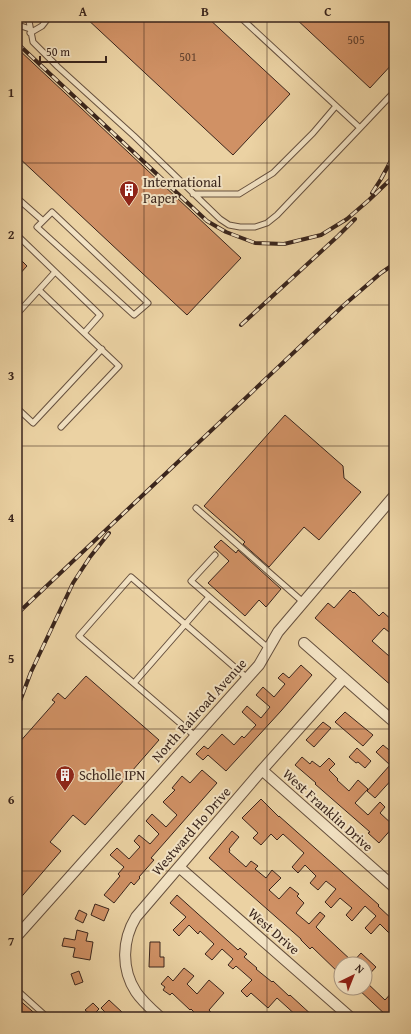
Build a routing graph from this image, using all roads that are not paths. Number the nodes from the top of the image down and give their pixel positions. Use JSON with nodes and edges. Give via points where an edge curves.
{"nodes":[{"id":1,"x":24,"y":17,"type":"edge"},
{"id":2,"x":49,"y":17,"type":"edge"},
{"id":3,"x":240,"y":17,"type":"edge"},
{"id":4,"x":17,"y":24,"type":"edge"},
{"id":5,"x":30,"y":31,"type":"junction"},
{"id":6,"x":394,"y":92,"type":"edge"},
{"id":7,"x":336,"y":106,"type":"junction"},
{"id":8,"x":360,"y":128,"type":"junction"},
{"id":9,"x":193,"y":194,"type":"junction"},
{"id":10,"x":17,"y":198,"type":"edge"},
{"id":11,"x":42,"y":220,"type":"junction"},
{"id":12,"x":17,"y":235,"type":"edge"},
{"id":13,"x":55,"y":272,"type":"junction"},
{"id":14,"x":39,"y":290,"type":"junction"},
{"id":15,"x":17,"y":314,"type":"edge"},
{"id":16,"x":84,"y":333,"type":"junction"},
{"id":17,"x":102,"y":349,"type":"junction"},
{"id":18,"x":17,"y":408,"type":"edge"},
{"id":19,"x":61,"y":427,"type":"dead end"},
{"id":20,"x":394,"y":496,"type":"edge"},
{"id":21,"x":196,"y":508,"type":"dead end"},
{"id":22,"x":215,"y":555,"type":"dead end"},
{"id":23,"x":209,"y":597,"type":"junction"},
{"id":24,"x":303,"y":602,"type":"junction"},
{"id":25,"x":185,"y":625,"type":"junction"},
{"id":26,"x":304,"y":643,"type":"dead end"},
{"id":27,"x":268,"y":648,"type":"junction"},
{"id":28,"x":247,"y":678,"type":"junction"},
{"id":29,"x":344,"y":678,"type":"junction"},
{"id":30,"x":134,"y":683,"type":"junction"},
{"id":31,"x":394,"y":722,"type":"edge"},
{"id":32,"x":195,"y":736,"type":"junction"},
{"id":33,"x":262,"y":770,"type":"junction"},
{"id":34,"x":179,"y":867,"type":"junction"},
{"id":35,"x":394,"y":887,"type":"edge"},
{"id":36,"x":17,"y":936,"type":"edge"},
{"id":37,"x":17,"y":990,"type":"edge"},
{"id":38,"x":47,"y":1017,"type":"edge"},
{"id":39,"x":160,"y":1017,"type":"edge"},
{"id":40,"x":350,"y":1017,"type":"edge"}],
"edges":[{"from":1,"to":5,"type":"lane","via":[[29,22]]},
{"from":2,"to":5,"type":"lane","via":[[42,26]]},
{"from":3,"to":7,"type":"lane"},
{"from":4,"to":5,"type":"lane"},
{"from":5,"to":9,"type":"lane","via":[[33,42],[46,56],[128,130]]},
{"from":6,"to":8,"type":"lane"},
{"from":7,"to":8,"type":"lane"},
{"from":7,"to":9,"type":"lane","via":[[273,173],[239,194]]},
{"from":8,"to":9,"type":"lane","via":[[267,223],[255,227],[229,225]]},
{"from":10,"to":11,"type":"lane"},
{"from":11,"to":11,"type":"lane","via":[[52,212],[148,303],[134,315],[37,227]]},
{"from":12,"to":13,"type":"lane"},
{"from":13,"to":14,"type":"lane"},
{"from":13,"to":16,"type":"lane","via":[[100,315]]},
{"from":14,"to":15,"type":"lane"},
{"from":14,"to":16,"type":"lane"},
{"from":16,"to":17,"type":"lane"},
{"from":17,"to":18,"type":"lane","via":[[33,423]]},
{"from":17,"to":19,"type":"lane","via":[[119,366]]},
{"from":20,"to":24,"type":"street","name":"North Railroad Avenue"},
{"from":21,"to":24,"type":"lane"},
{"from":22,"to":23,"type":"lane","via":[[191,581]]},
{"from":23,"to":25,"type":"lane"},
{"from":23,"to":27,"type":"lane"},
{"from":24,"to":27,"type":"street","name":"North Railroad Avenue"},
{"from":25,"to":28,"type":"lane"},
{"from":25,"to":30,"type":"lane"},
{"from":25,"to":30,"type":"lane","via":[[131,577],[79,636]]},
{"from":26,"to":29,"type":"street"},
{"from":27,"to":28,"type":"street","name":"North Railroad Avenue"},
{"from":28,"to":32,"type":"street","name":"North Railroad Avenue"},
{"from":29,"to":31,"type":"street"},
{"from":29,"to":33,"type":"street","name":"Westward Ho Drive"},
{"from":30,"to":32,"type":"lane"},
{"from":32,"to":36,"type":"street","name":"North Railroad Avenue"},
{"from":33,"to":34,"type":"street","name":"Westward Ho Drive"},
{"from":33,"to":35,"type":"street","name":"West Franklin Drive"},
{"from":34,"to":39,"type":"street","name":"Westward Ho Drive","via":[[136,917],[129,930],[125,948],[127,970],[136,992]]},
{"from":34,"to":40,"type":"street","name":"West Drive"},
{"from":37,"to":38,"type":"lane"}]}
